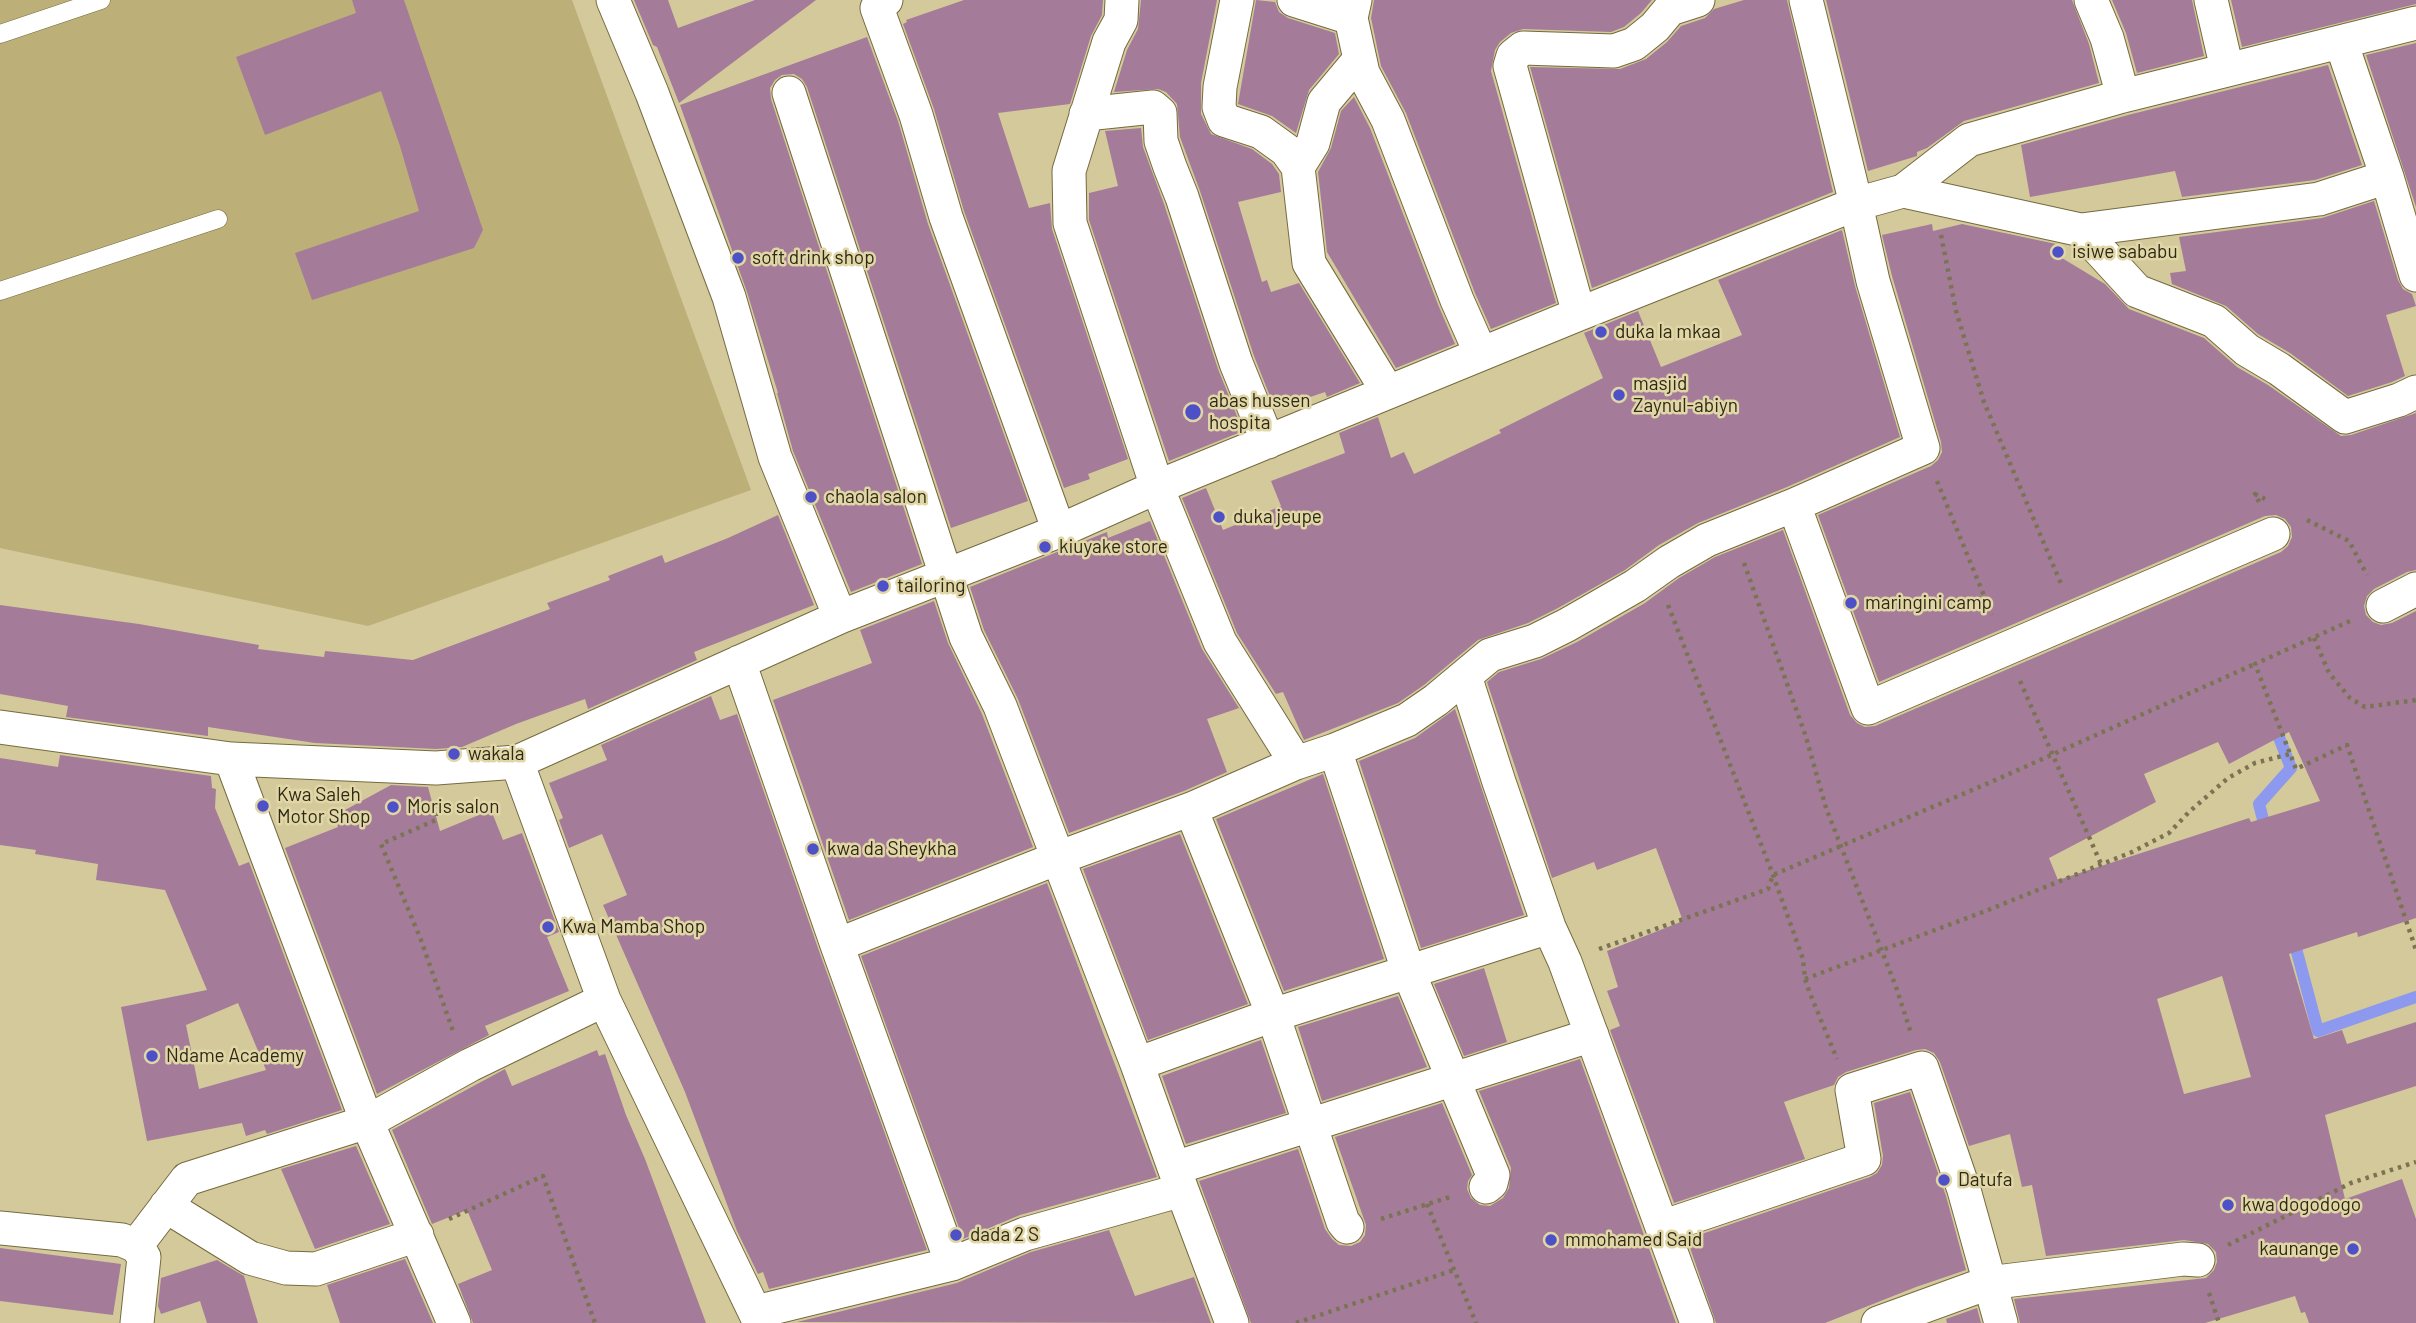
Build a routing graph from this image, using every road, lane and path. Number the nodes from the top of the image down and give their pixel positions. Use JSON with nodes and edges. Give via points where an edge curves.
{"nodes":[{"id":1,"x":101,"y":0,"type":"edge"},
{"id":2,"x":613,"y":0,"type":"edge"},
{"id":3,"x":886,"y":0,"type":"edge"},
{"id":4,"x":1122,"y":0,"type":"edge"},
{"id":5,"x":1237,"y":0,"type":"edge"},
{"id":6,"x":1294,"y":0,"type":"edge"},
{"id":7,"x":1698,"y":0,"type":"edge"},
{"id":8,"x":1806,"y":0,"type":"edge"},
{"id":9,"x":2091,"y":0,"type":"edge"},
{"id":10,"x":2211,"y":0,"type":"edge"},
{"id":11,"x":1353,"y":9,"type":"edge"},
{"id":12,"x":2416,"y":23,"type":"edge"},
{"id":13,"x":0,"y":34,"type":"edge"},
{"id":14,"x":2341,"y":41,"type":"junction"},
{"id":15,"x":1360,"y":59,"type":"junction"},
{"id":16,"x":2227,"y":69,"type":"junction"},
{"id":17,"x":789,"y":93,"type":"dead end"},
{"id":18,"x":2123,"y":96,"type":"junction"},
{"id":19,"x":1086,"y":114,"type":"junction"},
{"id":20,"x":1298,"y":167,"type":"junction"},
{"id":21,"x":2387,"y":177,"type":"junction"},
{"id":22,"x":1903,"y":191,"type":"junction"},
{"id":23,"x":1943,"y":200,"type":"junction"},
{"id":24,"x":1856,"y":204,"type":"junction"},
{"id":25,"x":218,"y":219,"type":"dead end"},
{"id":26,"x":2081,"y":230,"type":"junction"},
{"id":27,"x":2416,"y":275,"type":"edge"},
{"id":28,"x":0,"y":291,"type":"edge"},
{"id":29,"x":1579,"y":314,"type":"junction"},
{"id":30,"x":1481,"y":354,"type":"junction"},
{"id":31,"x":1388,"y":392,"type":"junction"},
{"id":32,"x":2416,"y":392,"type":"edge"},
{"id":33,"x":1268,"y":442,"type":"junction"},
{"id":34,"x":1157,"y":487,"type":"junction"},
{"id":35,"x":2267,"y":500,"type":"dead end"},
{"id":36,"x":1794,"y":505,"type":"junction"},
{"id":37,"x":2302,"y":517,"type":"dead end"},
{"id":38,"x":1732,"y":529,"type":"junction"},
{"id":39,"x":1059,"y":531,"type":"junction"},
{"id":40,"x":2273,"y":534,"type":"joint"},
{"id":41,"x":1655,"y":572,"type":"junction"},
{"id":42,"x":946,"y":576,"type":"junction"},
{"id":43,"x":2416,"y":589,"type":"edge"},
{"id":44,"x":2383,"y":606,"type":"junction"},
{"id":45,"x":840,"y":617,"type":"junction"},
{"id":46,"x":2077,"y":618,"type":"junction"},
{"id":47,"x":2314,"y":638,"type":"junction"},
{"id":48,"x":739,"y":662,"type":"junction"},
{"id":49,"x":2255,"y":664,"type":"junction"},
{"id":50,"x":1465,"y":676,"type":"junction"},
{"id":51,"x":2416,"y":701,"type":"edge"},
{"id":52,"x":0,"y":727,"type":"edge"},
{"id":53,"x":1335,"y":750,"type":"junction"},
{"id":54,"x":2290,"y":754,"type":"junction"},
{"id":55,"x":231,"y":759,"type":"junction"},
{"id":56,"x":517,"y":762,"type":"junction"},
{"id":57,"x":1296,"y":763,"type":"junction"},
{"id":58,"x":436,"y":768,"type":"junction"},
{"id":59,"x":1191,"y":809,"type":"junction"},
{"id":60,"x":1840,"y":845,"type":"junction"},
{"id":61,"x":1058,"y":858,"type":"junction"},
{"id":62,"x":1773,"y":875,"type":"junction"},
{"id":63,"x":1549,"y":927,"type":"junction"},
{"id":64,"x":837,"y":945,"type":"junction"},
{"id":65,"x":2416,"y":950,"type":"edge"},
{"id":66,"x":1882,"y":951,"type":"junction"},
{"id":67,"x":1565,"y":962,"type":"junction"},
{"id":68,"x":1409,"y":973,"type":"junction"},
{"id":69,"x":1804,"y":979,"type":"junction"},
{"id":70,"x":604,"y":1000,"type":"junction"},
{"id":71,"x":1273,"y":1015,"type":"junction"},
{"id":72,"x":1592,"y":1035,"type":"junction"},
{"id":73,"x":1137,"y":1064,"type":"junction"},
{"id":74,"x":470,"y":1065,"type":"junction"},
{"id":75,"x":1922,"y":1068,"type":"junction"},
{"id":76,"x":1453,"y":1080,"type":"junction"},
{"id":77,"x":1852,"y":1090,"type":"junction"},
{"id":78,"x":367,"y":1122,"type":"junction"},
{"id":79,"x":1310,"y":1124,"type":"junction"},
{"id":80,"x":2416,"y":1162,"type":"edge"},
{"id":81,"x":1178,"y":1179,"type":"junction"},
{"id":82,"x":1486,"y":1187,"type":"joint"},
{"id":83,"x":1427,"y":1204,"type":"junction"},
{"id":84,"x":166,"y":1206,"type":"junction"},
{"id":85,"x":1347,"y":1227,"type":"joint"},
{"id":86,"x":1662,"y":1227,"type":"junction"},
{"id":87,"x":0,"y":1228,"type":"edge"},
{"id":88,"x":417,"y":1235,"type":"junction"},
{"id":89,"x":136,"y":1246,"type":"junction"},
{"id":90,"x":2198,"y":1260,"type":"joint"},
{"id":91,"x":952,"y":1264,"type":"junction"},
{"id":92,"x":1454,"y":1270,"type":"junction"},
{"id":93,"x":1988,"y":1283,"type":"junction"},
{"id":94,"x":758,"y":1318,"type":"edge"},
{"id":95,"x":137,"y":1323,"type":"edge"},
{"id":96,"x":454,"y":1323,"type":"edge"},
{"id":97,"x":595,"y":1323,"type":"edge"},
{"id":98,"x":1232,"y":1323,"type":"edge"},
{"id":99,"x":1296,"y":1323,"type":"edge"},
{"id":100,"x":1476,"y":1323,"type":"edge"},
{"id":101,"x":1697,"y":1323,"type":"edge"},
{"id":102,"x":1878,"y":1323,"type":"edge"},
{"id":103,"x":2001,"y":1323,"type":"edge"}],
"edges":[{"from":1,"to":13,"type":"lane"},
{"from":2,"to":45,"type":"street","via":[[729,297],[775,457]]},
{"from":3,"to":39,"type":"street","via":[[877,8],[946,217]]},
{"from":4,"to":19,"type":"street","via":[[1121,20],[1109,42]]},
{"from":5,"to":20,"type":"street","via":[[1219,107],[1224,120],[1261,132],[1286,150]]},
{"from":6,"to":11,"type":"street"},
{"from":7,"to":29,"type":"street","via":[[1670,9],[1634,44],[1614,51],[1523,48],[1513,56],[1510,66]]},
{"from":8,"to":24,"type":"street"},
{"from":9,"to":18,"type":"street"},
{"from":10,"to":16,"type":"street"},
{"from":11,"to":15,"type":"street"},
{"from":12,"to":14,"type":"street"},
{"from":14,"to":16,"type":"street"},
{"from":14,"to":21,"type":"street"},
{"from":15,"to":20,"type":"street","via":[[1324,102],[1313,144]]},
{"from":15,"to":30,"type":"street"},
{"from":16,"to":18,"type":"street"},
{"from":17,"to":42,"type":"street"},
{"from":18,"to":22,"type":"street","via":[[1969,140]]},
{"from":19,"to":33,"type":"street","via":[[1153,107],[1160,114],[1161,141],[1236,363]]},
{"from":19,"to":34,"type":"street","via":[[1069,171],[1070,223]]},
{"from":20,"to":31,"type":"street","via":[[1309,263]]},
{"from":21,"to":26,"type":"street","via":[[2319,199]]},
{"from":21,"to":27,"type":"street"},
{"from":22,"to":23,"type":"street"},
{"from":22,"to":24,"type":"street"},
{"from":23,"to":26,"type":"street"},
{"from":23,"to":46,"type":"path","via":[[1940,241],[1984,402]]},
{"from":24,"to":29,"type":"street"},
{"from":24,"to":36,"type":"street","via":[[1873,281],[1923,448]]},
{"from":25,"to":28,"type":"lane"},
{"from":26,"to":32,"type":"street","via":[[2137,291],[2214,321],[2247,350],[2345,417]]},
{"from":29,"to":30,"type":"street"},
{"from":30,"to":31,"type":"street"},
{"from":31,"to":33,"type":"street"},
{"from":33,"to":34,"type":"street"},
{"from":34,"to":39,"type":"street"},
{"from":34,"to":57,"type":"street","via":[[1220,642]]},
{"from":35,"to":40,"type":"path","via":[[2255,494]]},
{"from":36,"to":38,"type":"street"},
{"from":36,"to":46,"type":"street","via":[[1868,708]]},
{"from":37,"to":44,"type":"path","via":[[2350,541]]},
{"from":38,"to":41,"type":"street"},
{"from":38,"to":60,"type":"path"},
{"from":39,"to":42,"type":"street"},
{"from":40,"to":46,"type":"street"},
{"from":41,"to":50,"type":"street","via":[[1567,625],[1490,655]]},
{"from":41,"to":62,"type":"path"},
{"from":42,"to":45,"type":"street"},
{"from":42,"to":61,"type":"street","via":[[966,637],[1000,706]]},
{"from":43,"to":44,"type":"street"},
{"from":44,"to":47,"type":"path"},
{"from":45,"to":48,"type":"street"},
{"from":47,"to":49,"type":"path"},
{"from":47,"to":51,"type":"path","via":[[2329,673],[2350,698],[2365,707]]},
{"from":48,"to":56,"type":"street"},
{"from":48,"to":64,"type":"street"},
{"from":49,"to":54,"type":"path"},
{"from":49,"to":60,"type":"path"},
{"from":50,"to":53,"type":"street","via":[[1407,720]]},
{"from":50,"to":63,"type":"street"},
{"from":52,"to":55,"type":"street"},
{"from":53,"to":57,"type":"street"},
{"from":53,"to":68,"type":"street"},
{"from":54,"to":65,"type":"path","via":[[2296,769],[2347,745]]},
{"from":54,"to":66,"type":"path","via":[[2255,763],[2228,778],[2169,833],[2132,852]]},
{"from":55,"to":58,"type":"street"},
{"from":55,"to":78,"type":"street"},
{"from":56,"to":58,"type":"street"},
{"from":56,"to":70,"type":"street"},
{"from":57,"to":59,"type":"street"},
{"from":58,"to":74,"type":"path","via":[[436,820],[381,844],[461,1054]]},
{"from":59,"to":61,"type":"street"},
{"from":59,"to":71,"type":"street"},
{"from":60,"to":62,"type":"path"},
{"from":60,"to":66,"type":"path"},
{"from":61,"to":64,"type":"street"},
{"from":61,"to":73,"type":"street"},
{"from":62,"to":67,"type":"path","via":[[1768,889]]},
{"from":62,"to":69,"type":"path","via":[[1803,959]]},
{"from":63,"to":67,"type":"street"},
{"from":63,"to":68,"type":"street"},
{"from":64,"to":91,"type":"street"},
{"from":66,"to":69,"type":"path"},
{"from":66,"to":75,"type":"path"},
{"from":67,"to":72,"type":"street"},
{"from":68,"to":71,"type":"street"},
{"from":68,"to":76,"type":"street"},
{"from":69,"to":77,"type":"path"},
{"from":70,"to":74,"type":"street"},
{"from":70,"to":94,"type":"street"},
{"from":71,"to":73,"type":"street"},
{"from":71,"to":79,"type":"street"},
{"from":72,"to":76,"type":"street"},
{"from":72,"to":86,"type":"street"},
{"from":73,"to":81,"type":"street"},
{"from":74,"to":78,"type":"street"},
{"from":75,"to":77,"type":"street"},
{"from":75,"to":93,"type":"street","via":[[1964,1190]]},
{"from":76,"to":79,"type":"street"},
{"from":76,"to":82,"type":"street","via":[[1493,1175]]},
{"from":77,"to":86,"type":"street","via":[[1864,1159]]},
{"from":78,"to":84,"type":"street","via":[[187,1178]]},
{"from":78,"to":88,"type":"street"},
{"from":79,"to":81,"type":"street"},
{"from":79,"to":85,"type":"street"},
{"from":80,"to":90,"type":"path","via":[[2351,1183]]},
{"from":81,"to":91,"type":"street"},
{"from":81,"to":98,"type":"street"},
{"from":82,"to":83,"type":"path"},
{"from":83,"to":85,"type":"path"},
{"from":83,"to":92,"type":"path"},
{"from":84,"to":88,"type":"street","via":[[250,1258],[286,1268],[316,1269]]},
{"from":84,"to":89,"type":"street"},
{"from":86,"to":101,"type":"street"},
{"from":87,"to":89,"type":"street","via":[[122,1240]]},
{"from":88,"to":96,"type":"street"},
{"from":88,"to":97,"type":"path","via":[[543,1175]]},
{"from":89,"to":95,"type":"street","via":[[144,1257]]},
{"from":90,"to":93,"type":"street"},
{"from":91,"to":94,"type":"street"},
{"from":92,"to":99,"type":"path"},
{"from":92,"to":100,"type":"path"},
{"from":93,"to":102,"type":"street"},
{"from":93,"to":103,"type":"street"}]}
